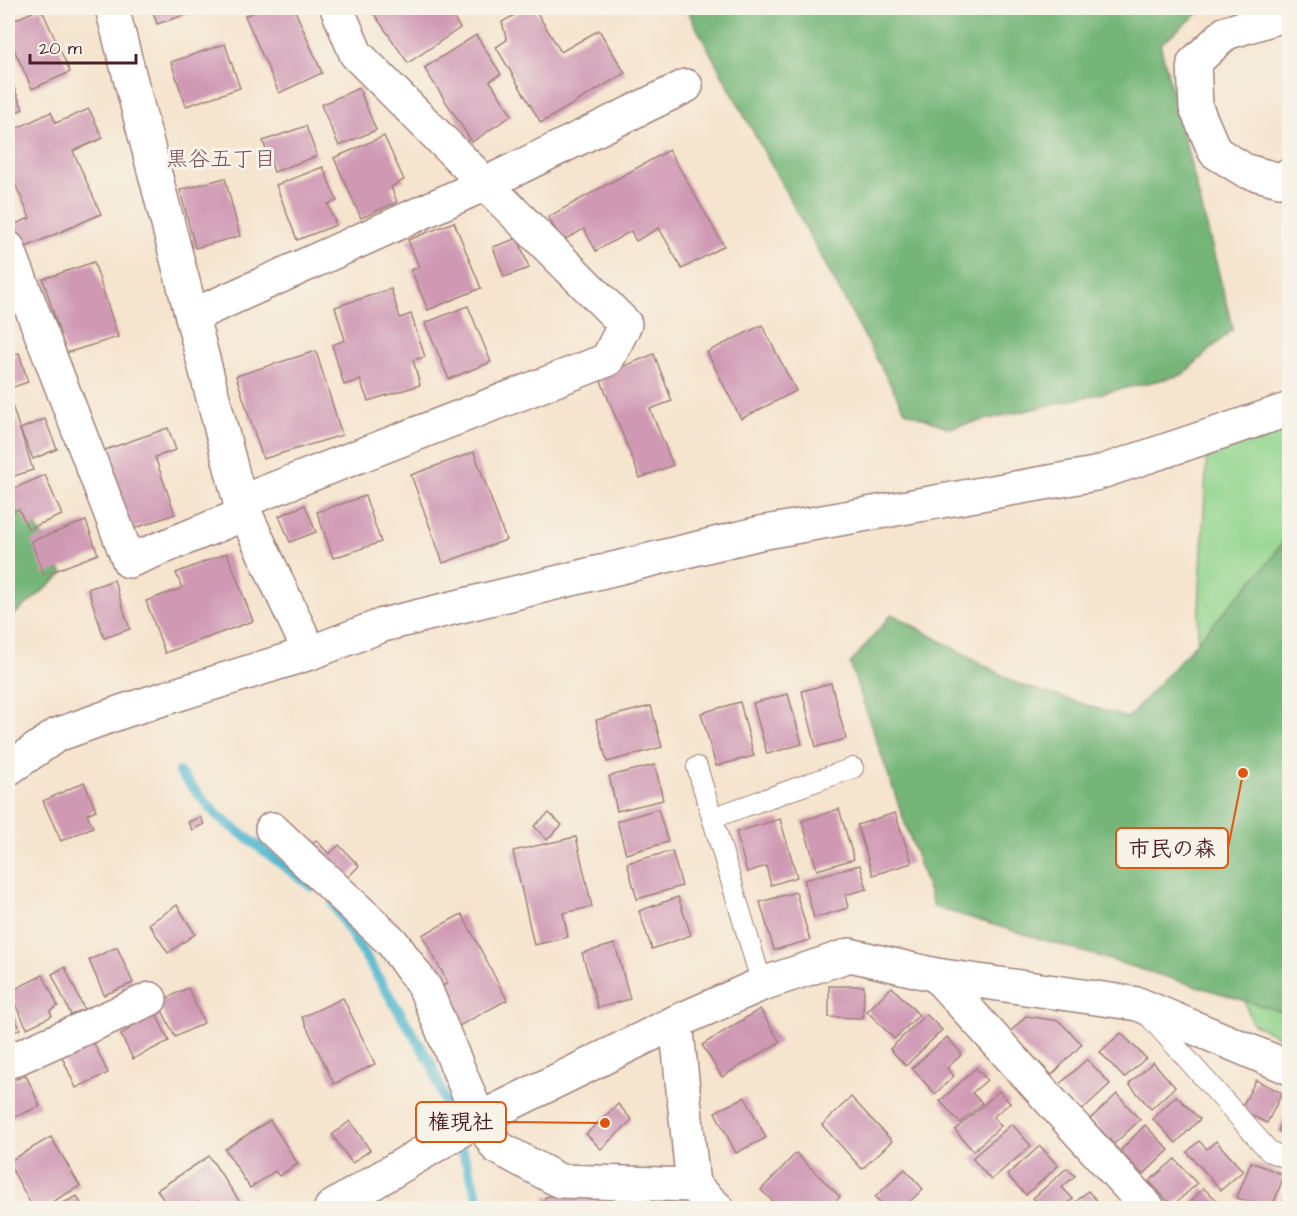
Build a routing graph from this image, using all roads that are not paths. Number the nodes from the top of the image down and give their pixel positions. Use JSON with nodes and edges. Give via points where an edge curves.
{"nodes":[{"id":1,"x":112,"y":8,"type":"edge"},
{"id":2,"x":337,"y":8,"type":"edge"},
{"id":3,"x":1290,"y":13,"type":"edge"},
{"id":4,"x":686,"y":86,"type":"dead end"},
{"id":5,"x":1290,"y":175,"type":"edge"},
{"id":6,"x":485,"y":184,"type":"junction"},
{"id":7,"x":8,"y":248,"type":"edge"},
{"id":8,"x":192,"y":316,"type":"junction"},
{"id":9,"x":1290,"y":409,"type":"edge"},
{"id":10,"x":242,"y":508,"type":"junction"},
{"id":11,"x":310,"y":654,"type":"junction"},
{"id":12,"x":697,"y":767,"type":"dead end"},
{"id":13,"x":853,"y":768,"type":"dead end"},
{"id":14,"x":8,"y":769,"type":"edge"},
{"id":15,"x":712,"y":818,"type":"junction"},
{"id":16,"x":272,"y":829,"type":"dead end"},
{"id":17,"x":936,"y":975,"type":"junction"},
{"id":18,"x":762,"y":984,"type":"junction"},
{"id":19,"x":150,"y":999,"type":"dead end"},
{"id":20,"x":1137,"y":1004,"type":"junction"},
{"id":21,"x":676,"y":1022,"type":"junction"},
{"id":22,"x":8,"y":1062,"type":"edge"},
{"id":23,"x":1290,"y":1068,"type":"edge"},
{"id":24,"x":462,"y":1129,"type":"junction"},
{"id":25,"x":1290,"y":1159,"type":"edge"},
{"id":26,"x":693,"y":1185,"type":"junction"},
{"id":27,"x":331,"y":1209,"type":"edge"},
{"id":28,"x":717,"y":1209,"type":"edge"},
{"id":29,"x":1148,"y":1209,"type":"edge"}],
"edges":[{"from":1,"to":8,"type":"street"},
{"from":2,"to":6,"type":"street","via":[[356,54]]},
{"from":3,"to":5,"type":"street","via":[[1226,33],[1194,63],[1196,108],[1215,152],[1246,171],[1280,180]]},
{"from":4,"to":6,"type":"street"},
{"from":6,"to":8,"type":"street"},
{"from":6,"to":10,"type":"street","via":[[625,324],[607,360]]},
{"from":7,"to":10,"type":"street","via":[[129,561]]},
{"from":8,"to":10,"type":"street"},
{"from":9,"to":11,"type":"street","via":[[1095,474],[760,533],[383,625]]},
{"from":10,"to":11,"type":"street"},
{"from":11,"to":14,"type":"street","via":[[57,735]]},
{"from":12,"to":15,"type":"lane"},
{"from":13,"to":15,"type":"lane"},
{"from":15,"to":18,"type":"lane"},
{"from":16,"to":24,"type":"street","via":[[392,942],[424,988]]},
{"from":17,"to":18,"type":"street","via":[[850,955]]},
{"from":17,"to":20,"type":"street"},
{"from":17,"to":29,"type":"street"},
{"from":18,"to":21,"type":"street"},
{"from":19,"to":22,"type":"street"},
{"from":20,"to":23,"type":"street"},
{"from":20,"to":25,"type":"lane","via":[[1270,1152]]},
{"from":21,"to":24,"type":"street"},
{"from":21,"to":26,"type":"street"},
{"from":24,"to":26,"type":"street","via":[[560,1181]]},
{"from":24,"to":27,"type":"street"},
{"from":26,"to":28,"type":"street"}]}
